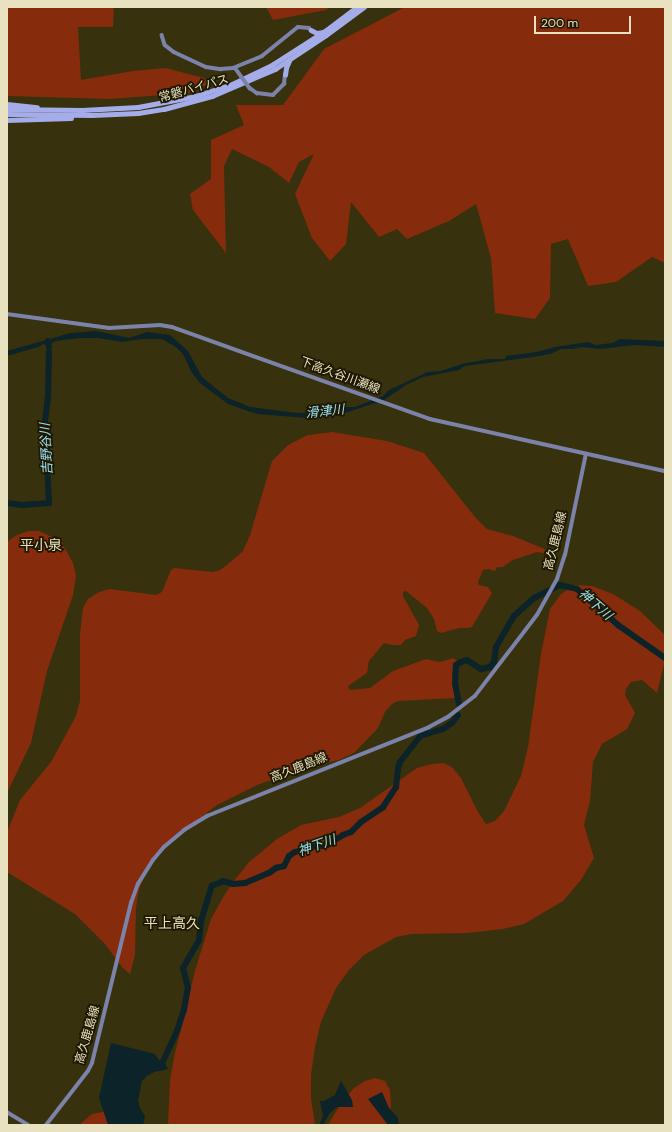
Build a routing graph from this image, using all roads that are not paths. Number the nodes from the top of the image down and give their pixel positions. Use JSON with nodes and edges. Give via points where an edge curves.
{"nodes":[{"id":1,"x":357,"y":7,"type":"edge"},
{"id":2,"x":364,"y":7,"type":"edge"},
{"id":3,"x":311,"y":30,"type":"junction"},
{"id":4,"x":325,"y":31,"type":"junction"},
{"id":5,"x":162,"y":35,"type":"dead end"},
{"id":6,"x":308,"y":42,"type":"junction"},
{"id":7,"x":291,"y":59,"type":"junction"},
{"id":8,"x":234,"y":69,"type":"junction"},
{"id":9,"x":275,"y":69,"type":"junction"},
{"id":10,"x":285,"y":75,"type":"junction"},
{"id":11,"x":7,"y":104,"type":"edge"},
{"id":12,"x":7,"y":109,"type":"edge"},
{"id":13,"x":59,"y":110,"type":"junction"},
{"id":14,"x":7,"y":114,"type":"edge"},
{"id":15,"x":92,"y":116,"type":"junction"},
{"id":16,"x":7,"y":120,"type":"edge"},
{"id":17,"x":7,"y":314,"type":"edge"},
{"id":18,"x":586,"y":454,"type":"junction"},
{"id":19,"x":665,"y":471,"type":"edge"},
{"id":20,"x":7,"y":1112,"type":"edge"},
{"id":21,"x":29,"y":1125,"type":"edge"},
{"id":22,"x":46,"y":1125,"type":"edge"}],
"edges":[{"from":1,"to":4,"type":"highway","name":"常磐バイパス"},
{"from":2,"to":7,"type":"highway","name":"常磐バイパス"},
{"from":3,"to":4,"type":"highway","via":[[317,33]]},
{"from":3,"to":6,"type":"highway","via":[[313,33]]},
{"from":3,"to":8,"type":"main road","via":[[298,27],[262,56]]},
{"from":4,"to":6,"type":"highway","name":"常磐バイパス"},
{"from":5,"to":8,"type":"main road","via":[[165,45],[193,62],[206,67]]},
{"from":6,"to":13,"type":"highway","name":"常磐バイパス","via":[[272,65],[230,85],[196,96],[138,107]]},
{"from":7,"to":9,"type":"highway","name":"常磐バイパス"},
{"from":7,"to":10,"type":"highway"},
{"from":8,"to":10,"type":"main road","bridge":true,"via":[[257,93],[273,95],[284,84]]},
{"from":9,"to":10,"type":"highway","via":[[280,69]]},
{"from":9,"to":15,"type":"highway","name":"常磐バイパス","via":[[229,90],[187,104],[138,113]]},
{"from":11,"to":13,"type":"highway"},
{"from":12,"to":13,"type":"highway","name":"常磐バイパス"},
{"from":14,"to":15,"type":"highway","name":"常磐バイパス"},
{"from":15,"to":16,"type":"highway"},
{"from":17,"to":18,"type":"main road","name":"下高久谷川瀬線","via":[[109,328],[160,325],[172,327],[449,424]]},
{"from":18,"to":19,"type":"main road","name":"下高久谷川瀬線"},
{"from":18,"to":22,"type":"main road","name":"高久鹿島線","via":[[566,555],[551,592],[487,683],[464,706],[429,727],[207,816],[184,830],[164,847],[145,872],[131,903],[92,1063]]},
{"from":20,"to":21,"type":"main road"}]}
